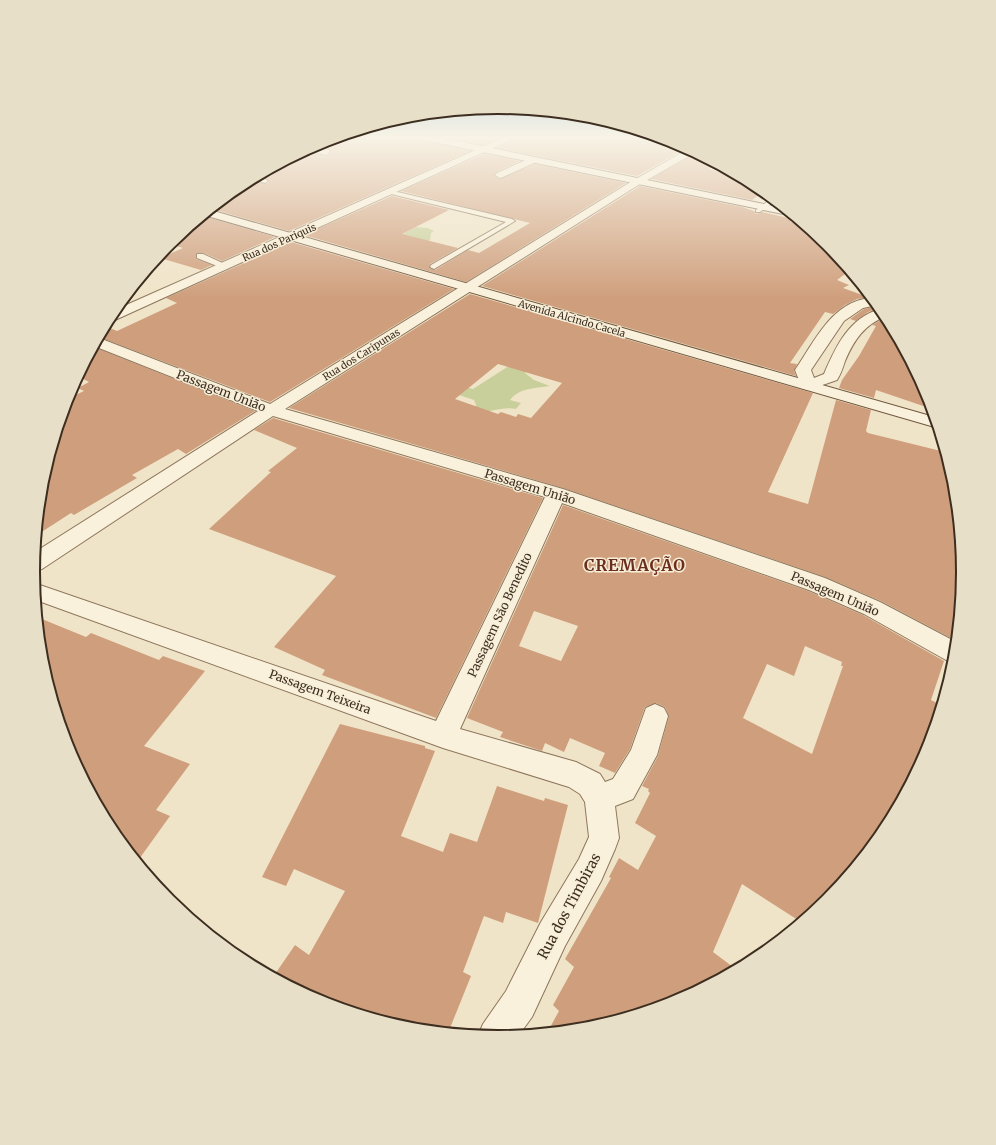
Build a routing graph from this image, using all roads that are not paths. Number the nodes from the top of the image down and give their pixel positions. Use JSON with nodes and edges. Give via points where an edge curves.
{"nodes":[{"id":1,"x":393,"y":190,"type":"edge"},
{"id":2,"x":625,"y":190,"type":"edge"},
{"id":3,"x":677,"y":190,"type":"edge"},
{"id":4,"x":389,"y":192,"type":"junction"},
{"id":5,"x":769,"y":203,"type":"edge"},
{"id":6,"x":761,"y":209,"type":"junction"},
{"id":7,"x":779,"y":211,"type":"edge"},
{"id":8,"x":212,"y":214,"type":"edge"},
{"id":9,"x":290,"y":236,"type":"junction"},
{"id":10,"x":200,"y":256,"type":"dead end"},
{"id":11,"x":225,"y":266,"type":"junction"},
{"id":12,"x":434,"y":267,"type":"dead end"},
{"id":13,"x":467,"y":288,"type":"junction"},
{"id":14,"x":868,"y":303,"type":"edge"},
{"id":15,"x":122,"y":312,"type":"edge"},
{"id":16,"x":876,"y":315,"type":"edge"},
{"id":17,"x":101,"y":344,"type":"edge"},
{"id":18,"x":808,"y":386,"type":"junction"},
{"id":19,"x":271,"y":410,"type":"junction"},
{"id":20,"x":931,"y":421,"type":"edge"},
{"id":21,"x":556,"y":494,"type":"junction"},
{"id":22,"x":40,"y":558,"type":"edge"},
{"id":23,"x":41,"y":593,"type":"edge"},
{"id":24,"x":949,"y":650,"type":"edge"},
{"id":25,"x":655,"y":716,"type":"dead end"},
{"id":26,"x":443,"y":736,"type":"junction"},
{"id":27,"x":599,"y":798,"type":"junction"},
{"id":28,"x":501,"y":1030,"type":"edge"}],
"edges":[{"from":1,"to":4,"type":"street","name":"Rua dos Pariquis"},
{"from":2,"to":13,"type":"street","name":"Rua dos Caripunas"},
{"from":3,"to":6,"type":"street"},
{"from":4,"to":9,"type":"street","name":"Rua dos Pariquis"},
{"from":4,"to":12,"type":"lane","via":[[512,221]]},
{"from":5,"to":6,"type":"lane"},
{"from":6,"to":7,"type":"street"},
{"from":8,"to":9,"type":"street","name":"Avenida Alcindo Cacela"},
{"from":9,"to":11,"type":"street","name":"Rua dos Pariquis"},
{"from":9,"to":13,"type":"street","name":"Avenida Alcindo Cacela"},
{"from":10,"to":11,"type":"lane"},
{"from":11,"to":15,"type":"street","name":"Rua dos Pariquis"},
{"from":13,"to":18,"type":"street","name":"Avenida Alcindo Cacela"},
{"from":13,"to":19,"type":"street","name":"Rua dos Caripunas"},
{"from":14,"to":18,"type":"street","via":[[855,307],[835,322],[803,370]]},
{"from":16,"to":18,"type":"street","via":[[857,326],[843,348],[831,377]]},
{"from":17,"to":19,"type":"street","name":"Passagem União"},
{"from":18,"to":20,"type":"street","name":"Avenida Alcindo Cacela"},
{"from":19,"to":21,"type":"street","name":"Passagem União"},
{"from":19,"to":22,"type":"street","name":"Rua dos Caripunas"},
{"from":21,"to":24,"type":"street","name":"Passagem União","via":[[816,584],[872,608]]},
{"from":21,"to":26,"type":"street","name":"Passagem São Benedito"},
{"from":23,"to":26,"type":"street","name":"Passagem Teixeira"},
{"from":25,"to":27,"type":"street","via":[[643,755],[623,789]]},
{"from":26,"to":27,"type":"street","name":"Passagem Teixeira","via":[[576,776],[590,784]]},
{"from":27,"to":28,"type":"street","name":"Rua dos Timbiras","via":[[604,838],[590,870],[553,934],[519,1004]]}]}
